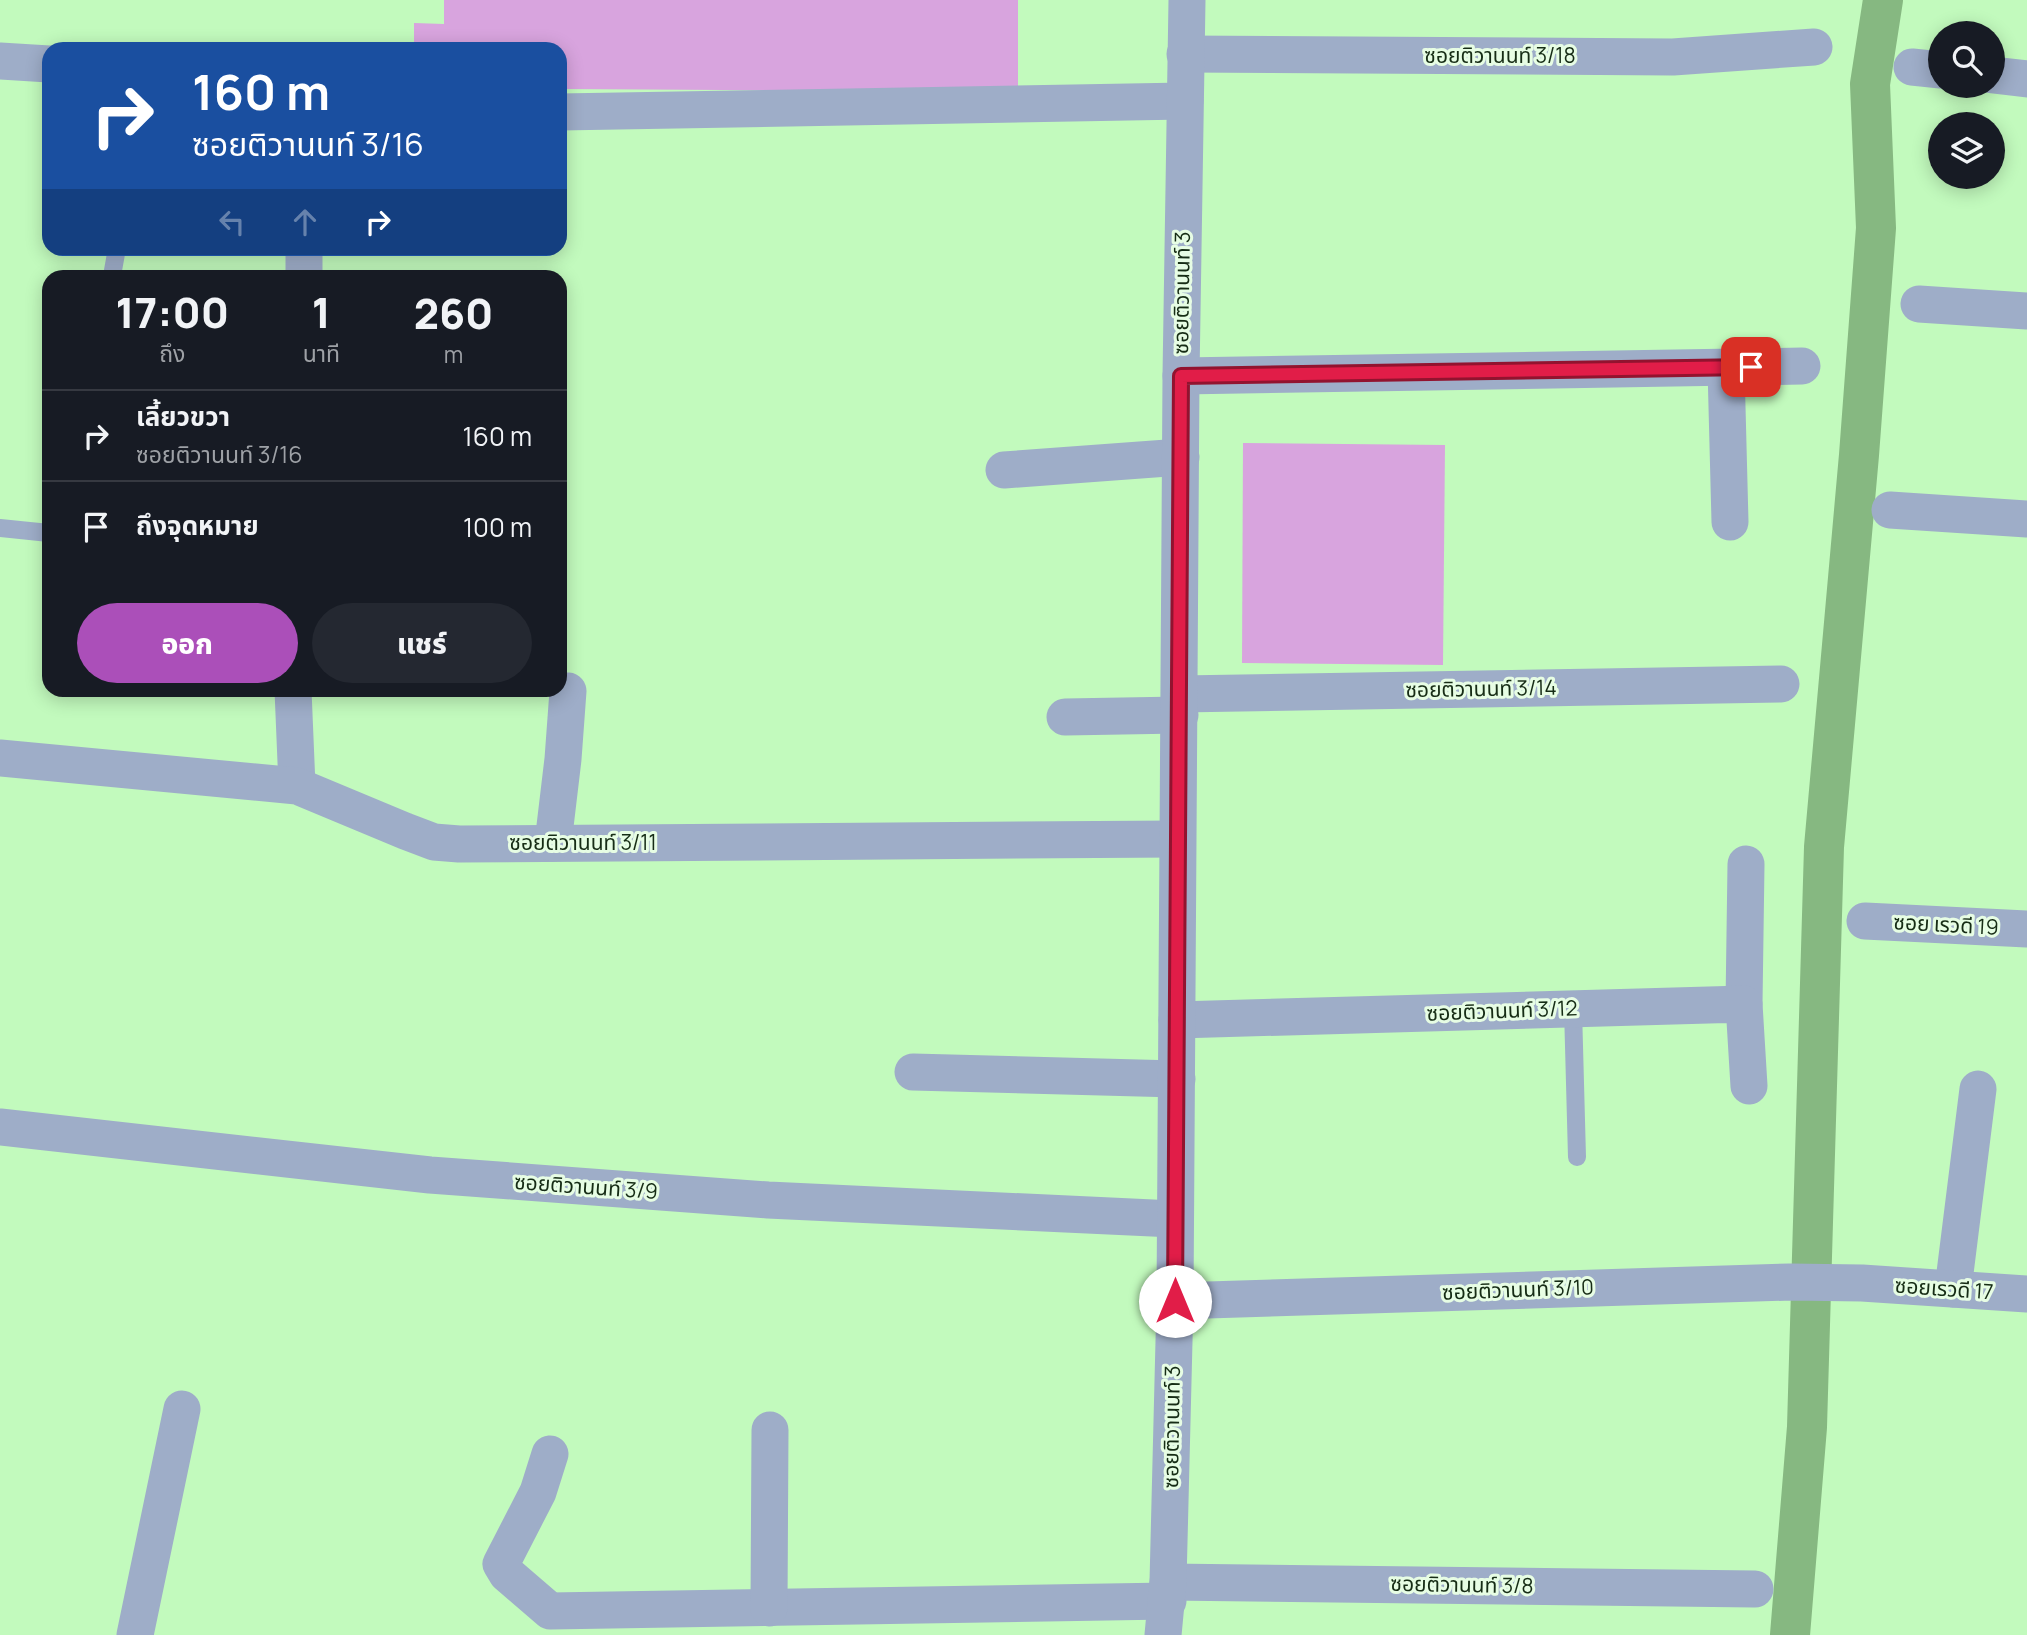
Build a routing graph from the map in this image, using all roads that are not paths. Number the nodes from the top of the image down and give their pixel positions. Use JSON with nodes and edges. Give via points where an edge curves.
{"nodes":[{"id":1,"x":1187,"y":0,"type":"edge"},
{"id":2,"x":1814,"y":47,"type":"dead end"},
{"id":3,"x":1185,"y":54,"type":"junction"},
{"id":4,"x":0,"y":61,"type":"edge"},
{"id":5,"x":42,"y":64,"type":"edge"},
{"id":6,"x":2005,"y":76,"type":"edge"},
{"id":7,"x":2027,"y":79,"type":"edge"},
{"id":8,"x":1185,"y":101,"type":"junction"},
{"id":9,"x":567,"y":112,"type":"edge"},
{"id":10,"x":1919,"y":304,"type":"dead end"},
{"id":11,"x":2027,"y":311,"type":"edge"},
{"id":12,"x":1802,"y":366,"type":"dead end"},
{"id":13,"x":1726,"y":368,"type":"junction"},
{"id":14,"x":1181,"y":376,"type":"junction"},
{"id":15,"x":1181,"y":457,"type":"junction"},
{"id":16,"x":1004,"y":470,"type":"dead end"},
{"id":17,"x":1890,"y":510,"type":"dead end"},
{"id":18,"x":2027,"y":519,"type":"edge"},
{"id":19,"x":1730,"y":522,"type":"dead end"},
{"id":20,"x":0,"y":528,"type":"edge"},
{"id":21,"x":42,"y":532,"type":"edge"},
{"id":22,"x":1781,"y":684,"type":"dead end"},
{"id":23,"x":568,"y":691,"type":"dead end"},
{"id":24,"x":293,"y":697,"type":"edge"},
{"id":25,"x":1180,"y":705,"type":"junction"},
{"id":26,"x":1065,"y":717,"type":"dead end"},
{"id":27,"x":0,"y":758,"type":"edge"},
{"id":28,"x":297,"y":786,"type":"junction"},
{"id":29,"x":1177,"y":839,"type":"junction"},
{"id":30,"x":553,"y":843,"type":"junction"},
{"id":31,"x":1746,"y":864,"type":"dead end"},
{"id":32,"x":1866,"y":921,"type":"dead end"},
{"id":33,"x":2027,"y":929,"type":"edge"},
{"id":34,"x":1744,"y":1004,"type":"junction"},
{"id":35,"x":1573,"y":1009,"type":"junction"},
{"id":36,"x":1177,"y":1020,"type":"junction"},
{"id":37,"x":913,"y":1072,"type":"dead end"},
{"id":38,"x":1177,"y":1079,"type":"junction"},
{"id":39,"x":1749,"y":1086,"type":"dead end"},
{"id":40,"x":1978,"y":1089,"type":"dead end"},
{"id":41,"x":0,"y":1127,"type":"edge"},
{"id":42,"x":1577,"y":1157,"type":"dead end"},
{"id":43,"x":1174,"y":1219,"type":"junction"},
{"id":44,"x":1862,"y":1283,"type":"joint"},
{"id":45,"x":1953,"y":1289,"type":"junction"},
{"id":46,"x":2027,"y":1294,"type":"edge"},
{"id":47,"x":1175,"y":1301,"type":"junction"},
{"id":48,"x":182,"y":1409,"type":"dead end"},
{"id":49,"x":770,"y":1430,"type":"dead end"},
{"id":50,"x":550,"y":1454,"type":"dead end"},
{"id":51,"x":1755,"y":1588,"type":"dead end"},
{"id":52,"x":1166,"y":1606,"type":"edge"},
{"id":53,"x":768,"y":1608,"type":"junction"},
{"id":54,"x":135,"y":1635,"type":"edge"}],
"edges":[{"from":1,"to":3,"type":"street","name":"ซอยติวานนท์ 3"},
{"from":2,"to":3,"type":"street","name":"ซอยติวานนท์ 3/18","via":[[1672,57]]},
{"from":3,"to":8,"type":"street","name":"ซอยติวานนท์ 3"},
{"from":4,"to":5,"type":"street"},
{"from":6,"to":7,"type":"street"},
{"from":8,"to":9,"type":"street"},
{"from":8,"to":14,"type":"street","name":"ซอยติวานนท์ 3"},
{"from":10,"to":11,"type":"street"},
{"from":12,"to":13,"type":"street"},
{"from":13,"to":14,"type":"street"},
{"from":13,"to":19,"type":"street"},
{"from":14,"to":15,"type":"street","name":"ซอยติวานนท์ 3"},
{"from":15,"to":16,"type":"street"},
{"from":15,"to":25,"type":"street","name":"ซอยติวานนท์ 3"},
{"from":17,"to":18,"type":"street"},
{"from":20,"to":21,"type":"lane"},
{"from":22,"to":25,"type":"street","name":"ซอยติวานนท์ 3/14"},
{"from":23,"to":30,"type":"street"},
{"from":24,"to":28,"type":"street"},
{"from":25,"to":26,"type":"street","name":"ซอยติวานนท์ 3/14"},
{"from":25,"to":29,"type":"street","name":"ซอยติวานนท์ 3"},
{"from":27,"to":28,"type":"street","name":"ซอยติวานนท์ 3/11"},
{"from":28,"to":30,"type":"street","name":"ซอยติวานนท์ 3/11","via":[[434,842]]},
{"from":29,"to":30,"type":"street","name":"ซอยติวานนท์ 3/11"},
{"from":29,"to":36,"type":"street","name":"ซอยติวานนท์ 3"},
{"from":31,"to":34,"type":"street"},
{"from":32,"to":33,"type":"street","name":"ซอย เรวดี 19"},
{"from":34,"to":35,"type":"street","name":"ซอยติวานนท์ 3/12"},
{"from":34,"to":39,"type":"street"},
{"from":35,"to":36,"type":"street","name":"ซอยติวานนท์ 3/12"},
{"from":35,"to":42,"type":"lane"},
{"from":36,"to":38,"type":"street","name":"ซอยติวานนท์ 3"},
{"from":37,"to":38,"type":"street"},
{"from":38,"to":43,"type":"street","name":"ซอยติวานนท์ 3"},
{"from":40,"to":45,"type":"street"},
{"from":41,"to":43,"type":"street","name":"ซอยติวานนท์ 3/9","via":[[457,1177],[768,1200]]},
{"from":43,"to":47,"type":"street","name":"ซอยติวานนท์ 3"},
{"from":44,"to":45,"type":"street","name":"ซอยเรวดี 17"},
{"from":44,"to":47,"type":"street","name":"ซอยติวานนท์ 3/10"},
{"from":45,"to":46,"type":"street","name":"ซอยเรวดี 17"},
{"from":47,"to":52,"type":"street","name":"ซอยติวานนท์ 3"},
{"from":48,"to":54,"type":"street"},
{"from":49,"to":53,"type":"street"},
{"from":50,"to":53,"type":"street","name":"ซอยติวานนท์ 3/8","via":[[538,1492],[501,1564],[544,1607],[550,1611]]},
{"from":51,"to":52,"type":"street","name":"ซอยติวานนท์ 3/8"},
{"from":52,"to":53,"type":"street","name":"ซอยติวานนท์ 3/8"}]}
